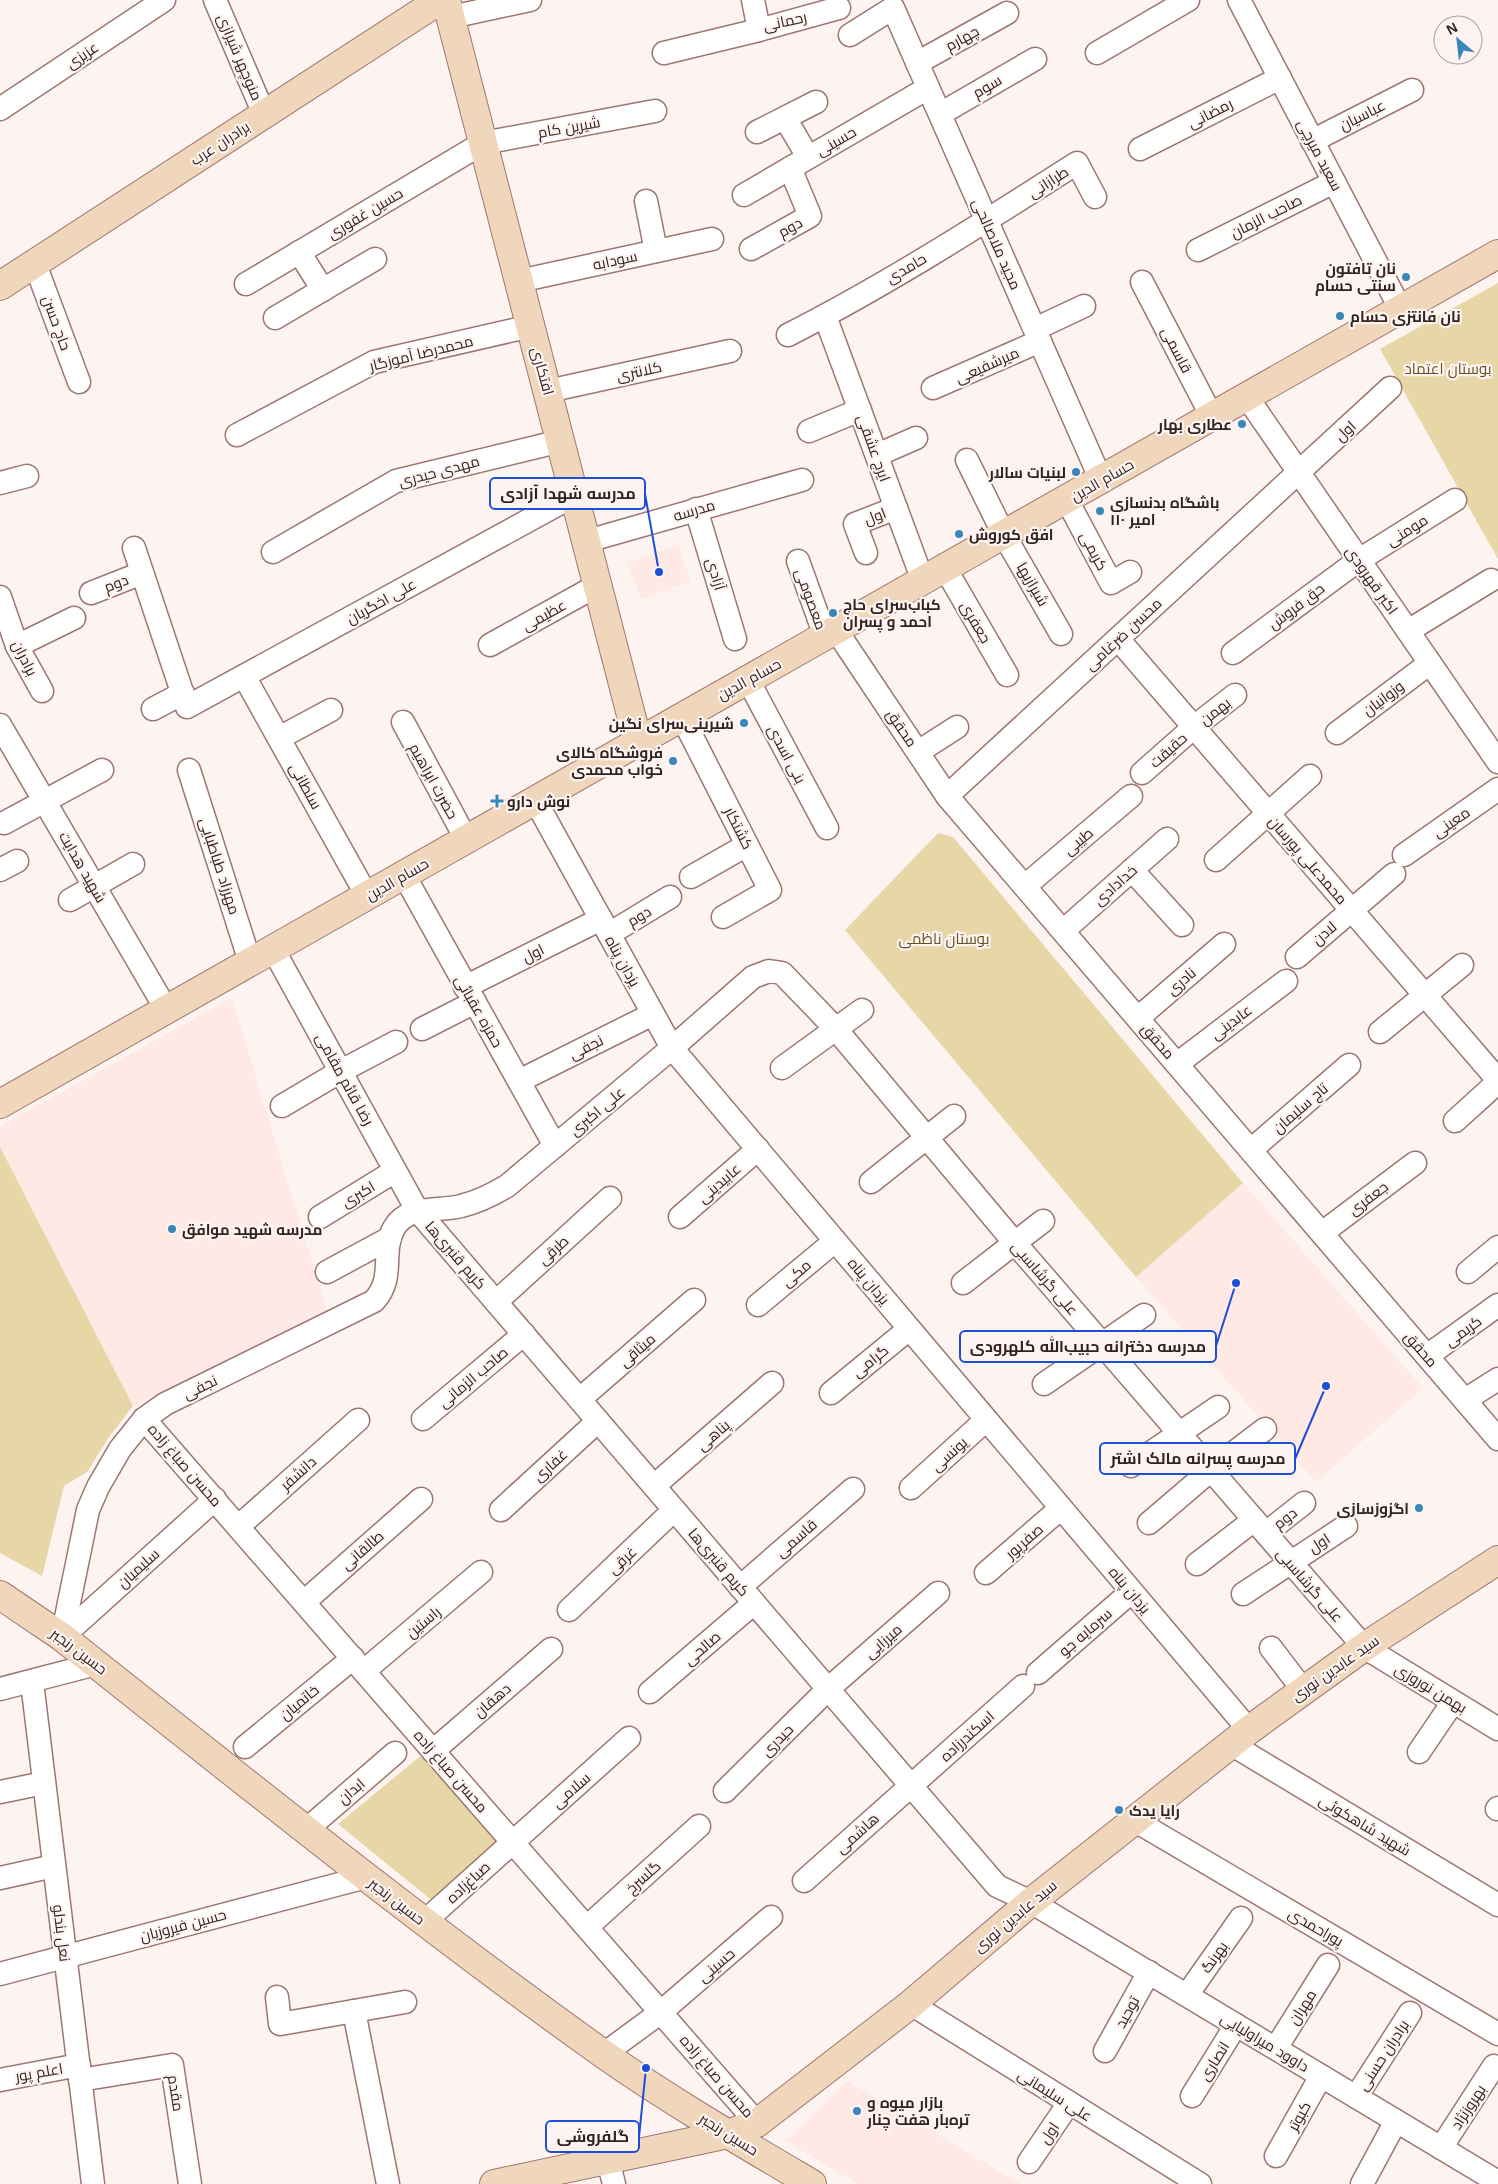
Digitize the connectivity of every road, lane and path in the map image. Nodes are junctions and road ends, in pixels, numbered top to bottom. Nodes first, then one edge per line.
1 (164, 0) edge
2 (215, 0) edge
3 (530, 0) edge
4 (753, 0) edge
5 (1188, 0) edge
6 (1239, 0) edge
7 (446, 6) edge
8 (839, 8) dead end
9 (1007, 13) dead end
10 (758, 30) junction
11 (850, 35) dead end
12 (664, 53) dead end
13 (1097, 53) dead end
14 (1035, 59) dead end
15 (918, 63) junction
16 (1280, 78) junction
17 (928, 88) junction
18 (1412, 90) dead end
19 (816, 102) dead end
20 (0, 109) edge
21 (655, 111) dead end
22 (264, 114) junction
23 (940, 114) junction
24 (785, 118) junction
25 (758, 132) dead end
26 (1312, 141) junction
27 (483, 143) junction
28 (1140, 148) dead end
29 (799, 163) junction
30 (1334, 182) junction
31 (744, 195) dead end
32 (1095, 197) dead end
33 (646, 201) dead end
34 (987, 220) junction
35 (712, 239) dead end
36 (751, 249) dead end
37 (1198, 250) dead end
38 (656, 251) junction
39 (300, 252) junction
40 (1498, 254) edge
41 (375, 259) dead end
42 (35, 264) junction
43 (519, 281) junction
44 (1142, 282) dead end
45 (246, 284) dead end
46 (0, 286) edge
47 (323, 290) junction
48 (1084, 306) dead end
49 (1402, 310) junction
50 (826, 316) junction
51 (275, 318) dead end
52 (531, 326) junction
53 (788, 335) dead end
54 (1038, 335) junction
55 (730, 351) dead end
56 (78, 382) dead end
57 (933, 388) dead end
58 (1390, 388) dead end
59 (548, 391) junction
60 (1247, 397) junction
61 (860, 410) junction
62 (1212, 417) junction
63 (810, 431) dead end
64 (237, 435) dead end
65 (916, 438) dead end
66 (561, 440) junction
67 (877, 455) junction
68 (967, 460) dead end
69 (1299, 473) junction
70 (27, 476) dead end
71 (802, 480) dead end
72 (1101, 480) junction
73 (0, 483) edge
74 (575, 496) junction
75 (1067, 500) junction
76 (1455, 500) dead end
77 (896, 508) junction
78 (696, 509) junction
79 (1004, 535) junction
80 (587, 541) junction
81 (134, 548) dead end
82 (273, 552) dead end
83 (866, 553) dead end
84 (1359, 560) junction
85 (798, 561) dead end
86 (1130, 572) dead end
87 (142, 573) junction
88 (934, 574) junction
89 (1491, 580) dead end
90 (598, 585) junction
91 (91, 592) dead end
92 (1, 606) edge
93 (74, 618) dead end
94 (1408, 631) junction
95 (830, 633) junction
96 (1061, 634) dead end
97 (736, 639) dead end
98 (1118, 639) junction
99 (490, 645) dead end
100 (17, 646) junction
101 (1232, 653) dead end
102 (1430, 663) junction
103 (1007, 675) dead end
104 (244, 676) junction
105 (748, 680) junction
106 (42, 691) dead end
107 (1235, 695) dead end
108 (185, 700) junction
109 (153, 709) dead end
110 (331, 710) dead end
111 (682, 718) junction
112 (402, 722) dead end
113 (0, 725) edge
114 (957, 727) dead end
115 (1194, 727) junction
116 (1337, 733) dead end
117 (279, 738) junction
118 (638, 742) junction
119 (1495, 751) edge
120 (918, 752) junction
121 (102, 770) dead end
122 (189, 770) dead end
123 (1142, 774) dead end
124 (1310, 776) dead end
125 (1498, 789) edge
126 (947, 796) junction
127 (1130, 796) dead end
128 (535, 800) junction
129 (44, 801) junction
130 (1268, 814) junction
131 (4, 824) dead end
132 (827, 828) dead end
133 (466, 839) junction
134 (1167, 839) dead end
135 (748, 845) junction
136 (1216, 860) dead end
137 (133, 864) dead end
138 (1132, 870) junction
139 (404, 874) junction
140 (691, 877) dead end
141 (94, 886) junction
142 (1024, 886) junction
143 (367, 896) junction
144 (670, 897) dead end
145 (70, 900) dead end
146 (1351, 910) junction
147 (722, 917) dead end
148 (1182, 925) dead end
149 (605, 927) junction
150 (1063, 932) junction
151 (1224, 944) dead end
152 (262, 955) junction
153 (1297, 957) dead end
154 (1462, 965) dead end
155 (758, 974) joint
156 (1286, 980) dead end
157 (470, 995) junction
158 (1426, 996) junction
159 (166, 1009) junction
160 (862, 1010) dead end
161 (653, 1014) junction
162 (1138, 1018) junction
163 (835, 1028) junction
164 (422, 1029) dead end
165 (1380, 1032) dead end
166 (396, 1042) dead end
167 (672, 1048) junction
168 (1177, 1064) junction
169 (1349, 1065) dead end
170 (782, 1068) dead end
171 (341, 1071) junction
172 (519, 1081) junction
173 (1498, 1081) edge
174 (0, 1104) edge
175 (282, 1106) dead end
176 (954, 1116) dead end
177 (1456, 1121) dead end
178 (928, 1138) junction
179 (556, 1146) junction
180 (758, 1150) junction
181 (1251, 1150) junction
182 (1415, 1163) dead end
183 (396, 1170) junction
184 (871, 1182) dead end
185 (610, 1198) dead end
186 (417, 1210) junction
187 (320, 1217) dead end
188 (680, 1217) dead end
189 (1043, 1220) dead end
190 (1322, 1233) junction
191 (390, 1238) junction
192 (835, 1241) junction
193 (1014, 1242) junction
194 (1498, 1246) edge
195 (327, 1272) dead end
196 (1468, 1272) dead end
197 (963, 1283) dead end
198 (694, 1300) dead end
199 (496, 1302) junction
200 (758, 1305) dead end
201 (1498, 1305) edge
202 (1144, 1315) dead end
203 (909, 1329) junction
204 (524, 1334) junction
205 (1102, 1343) junction
206 (1427, 1356) junction
207 (1498, 1379) edge
208 (772, 1383) dead end
209 (1044, 1384) dead end
210 (831, 1393) dead end
211 (580, 1399) junction
212 (1465, 1400) junction
213 (1218, 1407) dead end
214 (144, 1419) junction
215 (423, 1419) dead end
216 (358, 1420) dead end
217 (986, 1420) junction
218 (598, 1421) junction
219 (1265, 1430) dead end
220 (1178, 1432) junction
221 (1498, 1439) edge
222 (1131, 1466) dead end
223 (1212, 1470) junction
224 (654, 1486) junction
225 (911, 1488) dead end
226 (853, 1489) dead end
227 (215, 1499) junction
228 (420, 1499) dead end
229 (1304, 1503) dead end
230 (1061, 1508) junction
231 (501, 1510) dead end
232 (674, 1510) junction
233 (1149, 1523) dead end
234 (238, 1526) junction
235 (1260, 1526) junction
236 (1346, 1526) dead end
237 (1498, 1560) edge
238 (1290, 1562) junction
239 (1197, 1564) dead end
240 (481, 1572) dead end
241 (986, 1573) dead end
242 (1131, 1592) junction
243 (938, 1593) dead end
244 (1243, 1594) dead end
245 (0, 1595) edge
246 (747, 1595) junction
247 (304, 1602) junction
248 (569, 1610) dead end
249 (62, 1637) junction
250 (1364, 1647) junction
251 (1270, 1648) dead end
252 (551, 1649) dead end
253 (96, 1664) junction
254 (358, 1664) junction
255 (1030, 1680) joint
256 (32, 1682) junction
257 (0, 1689) edge
258 (828, 1689) junction
259 (1303, 1690) junction
260 (650, 1692) dead end
261 (1453, 1702) junction
262 (1498, 1729) edge
263 (1240, 1737) junction
264 (629, 1738) dead end
265 (245, 1747) dead end
266 (433, 1750) junction
267 (1419, 1752) dead end
268 (395, 1753) dead end
269 (44, 1784) junction
270 (911, 1786) junction
271 (725, 1791) dead end
272 (0, 1792) edge
273 (1134, 1820) junction
274 (699, 1826) dead end
275 (306, 1830) junction
276 (512, 1841) junction
277 (54, 1866) junction
278 (366, 1876) junction
279 (0, 1878) edge
280 (804, 1881) dead end
281 (1031, 1902) junction
282 (1498, 1905) edge
283 (771, 1917) dead end
284 (1241, 1918) dead end
285 (424, 1922) junction
286 (587, 1927) junction
287 (65, 1957) junction
288 (1328, 1965) dead end
289 (1149, 1972) junction
290 (0, 1974) edge
291 (1187, 1995) junction
292 (278, 1997) dead end
293 (405, 2002) dead end
294 (911, 2004) junction
295 (354, 2011) junction
296 (661, 2012) junction
297 (1410, 2013) dead end
298 (1236, 2025) junction
299 (1498, 2034) edge
300 (1276, 2048) junction
301 (1105, 2051) dead end
302 (604, 2054) junction
303 (1494, 2066) dead end
304 (79, 2073) junction
305 (1321, 2076) junction
306 (0, 2080) edge
307 (1192, 2096) dead end
308 (1356, 2097) junction
309 (1068, 2104) junction
310 (1396, 2121) junction
311 (758, 2123) junction
312 (728, 2134) junction
313 (1441, 2148) junction
314 (1276, 2156) dead end
315 (1029, 2162) dead end
316 (611, 2172) edge
317 (1485, 2180) edge
318 (93, 2184) edge
319 (190, 2184) edge
320 (388, 2184) edge
321 (494, 2184) edge
322 (812, 2184) edge
323 (1200, 2184) edge
324 (1362, 2184) edge

1 - 20 street, عزیزی
2 - 22 street, منوچهر شیرازی
3 - 7 street
4 - 10 street, رحمانی
5 - 13 street
6 - 16 street, سعید میرچی
7 - 22 main road, برادران عرب
7 - 27 main road, افتکاری
8 - 10 street, رحمانی
9 - 15 street, چهارم
10 - 12 street
11 - 15 street, مجید ملاصالحی
14 - 23 street, سوم
15 - 17 street, مجید ملاصالحی
16 - 26 street, سعید میرچی
16 - 28 street, رمضانی
17 - 23 street, مجید ملاصالحی
17 - 29 street, حسینی
18 - 26 street, عباسیان
19 - 24 street
21 - 27 street, شیرین کام
22 - 42 main road, برادران عرب
23 - 34 street, مجید ملاصالحی
24 - 25 street
24 - 29 street
26 - 30 street, سعید میرچی
27 - 39 street, حسین غفوری
27 - 43 main road, افتکاری
29 - 31 street, حسینی
29 - 36 street, دوم
30 - 37 street, صاحب الزمان
30 - 49 street, سعید میرچی
32 - 34 street, طرازانی
33 - 38 street
34 - 50 street, حامدی
34 - 54 street, مجید ملاصالحی
35 - 38 street, سودابه
38 - 43 street, سودابه
39 - 45 street, حسین غفوری
39 - 47 street
40 - 49 main road, حسام الدین
41 - 47 street
42 - 46 main road, برادران عرب
42 - 56 street, حاج حسن
43 - 52 main road, افتکاری
44 - 62 street, قاسمی
47 - 51 street
48 - 54 street, میرشفیعی
49 - 60 main road, حسام الدین
50 - 53 street, حامدی
50 - 61 street, ایرج عشقی
52 - 59 main road, افتکاری
52 - 64 street, محمدرضا آموزگار
54 - 57 street, میرشفیعی
54 - 72 street, مجید ملاصالحی
55 - 59 street, کلانتری
58 - 69 street, اول
59 - 66 main road, افتکاری
60 - 62 main road, حسام الدین
60 - 69 street, اکبر قهرودی
61 - 63 street
61 - 67 street, ایرج عشقی
62 - 72 main road, حسام الدین
65 - 67 street
66 - 74 main road, افتکاری
66 - 82 street, مهدی حیدری
67 - 77 street, ایرج عشقی
68 - 79 street, شیرازیها
69 - 84 street, اکبر قهرودی
69 - 98 street, محسن ضرغامی
70 - 73 street
71 - 78 street, مدرسه
72 - 75 main road, حسام الدین
74 - 80 main road, افتکاری
74 - 104 street, علی اخگریان
75 - 79 main road, حسام الدین
75 - 86 street, کریمی
76 - 84 street, مومنی
77 - 83 street, اول
77 - 88 street, ایرج عشقی
78 - 80 street, مدرسه
78 - 97 street, آزادی
79 - 88 main road, حسام الدین
79 - 96 street, شیرازیها
80 - 90 main road, افتکاری
81 - 87 street
84 - 94 street, اکبر قهرودی
84 - 101 street, حق فروش
85 - 95 street, معصومی
87 - 91 street, دوم
87 - 108 street
88 - 95 main road, حسام الدین
88 - 103 street, جعفری
89 - 94 street
90 - 99 street, عظیمی
90 - 118 main road, افتکاری
92 - 100 street, برادران
93 - 100 street
94 - 102 street, اکبر قهرودی
95 - 105 main road, حسام الدین
95 - 120 street, محقق
98 - 115 street, محمدعلی پورسان
98 - 126 street, محسن ضرغامی
100 - 106 street, برادران
102 - 116 street, وزوانیان
102 - 119 street, اکبر قهرودی
104 - 108 street, علی اخگریان
104 - 117 street, سلطانی
105 - 111 main road, حسام الدین
105 - 132 street, بنی اسدی
107 - 115 street, بهمن
108 - 109 street
110 - 117 street
111 - 118 main road, حسام الدین
111 - 135 street, کشتکار
112 - 133 street, حضرت ابراهیم
113 - 129 street, شهید هدایت
114 - 120 street
115 - 123 street, حقیقت
115 - 130 street, محمدعلی پورسان
117 - 143 street, سلطانی
118 - 128 main road, حسام الدین
120 - 126 street, محقق
121 - 129 street
122 - 152 street, مهرزاد طباطبایی
124 - 130 street
125 - 146 street, معینی
126 - 142 street, محقق
127 - 142 street, طیبی
128 - 133 main road, حسام الدین
128 - 149 street, یزدان پناه
129 - 131 street
129 - 141 street, شهید هدایت
130 - 136 street
130 - 146 street, محمدعلی پورسان
133 - 139 main road, حسام الدین
134 - 138 street, خدادادی
135 - 140 street
135 - 147 street, کشتکار
137 - 141 street
138 - 148 street
138 - 150 street, خدادادی
139 - 143 main road, حسام الدین
139 - 157 street, حمزه عقبائی
141 - 145 street
141 - 159 street, شهید هدایت
142 - 150 street, محقق
143 - 152 main road, حسام الدین
144 - 149 street, دوم
146 - 153 street, لادن
146 - 158 street, محمدعلی پورسان
149 - 157 street, اول
149 - 161 street, یزدان پناه
150 - 162 street, محقق
151 - 162 street, نادری
152 - 159 main road, حسام الدین
152 - 171 street, رضا قائم مقامی
154 - 158 street
155 - 163 street, علی گرشاسبی
155 - 167 street, علی اکبری
156 - 168 street, عابدینی
157 - 164 street
157 - 172 street, حمزه عقبائی
158 - 165 street
158 - 173 street, محمدعلی پورسان
159 - 174 main road, حسام الدین
160 - 163 street
161 - 167 street, یزدان پناه
161 - 172 street, نجفی
162 - 168 street, محقق
163 - 170 street
163 - 178 street, علی گرشاسبی
166 - 171 street
167 - 179 street, علی اکبری
167 - 180 street, یزدان پناه
168 - 181 street, محقق
169 - 181 street, تاج سلیمان
171 - 175 street
171 - 183 street, رضا قائم مقامی
172 - 179 street, حمزه عقبائی
173 - 177 street
176 - 178 street
178 - 184 street
178 - 193 street, علی گرشاسبی
179 - 186 street, علی اکبری
180 - 188 street, عابیدینی
180 - 192 street, یزدان پناه
181 - 190 street, محقق
182 - 190 street, جعفری
183 - 186 street, رضا قائم مقامی
183 - 187 street, اکبری
185 - 199 street, طرقی
186 - 191 street, نجفی
186 - 199 street, کریم قنبری‌ها
189 - 193 street
190 - 206 street, محقق
191 - 195 street
191 - 214 street, نجفی
192 - 200 street, مکی
192 - 203 street, یزدان پناه
193 - 197 street
193 - 205 street, علی گرشاسبی
194 - 196 street
198 - 211 street, میثاقی
199 - 204 street, کریم قنبری‌ها
201 - 206 street, کریمی
202 - 205 street
203 - 210 street, گرامی
203 - 217 street, یزدان پناه
204 - 211 street, کریم قنبری‌ها
204 - 215 street, صاحب الزمانی
205 - 209 street
205 - 220 street, علی گرشاسبی
206 - 212 street, محقق
207 - 212 street
208 - 224 street, پناهی
211 - 218 street, کریم قنبری‌ها
212 - 221 street, محقق
213 - 220 street
214 - 227 street, محسن صباغ زاده
214 - 249 street, نجفی
216 - 234 street, دانشفر
217 - 225 street, یونسی
217 - 230 street, یزدان پناه
218 - 224 street, کریم قنبری‌ها
218 - 231 street, غفاری
219 - 223 street
220 - 222 street
220 - 223 street, علی گرشاسبی
223 - 233 street
223 - 235 street, علی گرشاسبی
224 - 232 street, کریم قنبری‌ها
226 - 246 street, قاسمی
227 - 234 street, محسن صباغ زاده
227 - 249 street, سلیمیان
228 - 247 street, طالقانی
229 - 235 street, دوم
230 - 241 street, صفرپور
230 - 242 street, یزدان پناه
232 - 246 street, کریم قنبری‌ها
232 - 248 street, غرقی
234 - 247 street, محسن صباغ زاده
235 - 238 street, علی گرشاسبی
235 - 239 street, دوم
236 - 238 street, اول
237 - 250 main road, سید عابدین نوری
238 - 244 street, اول
238 - 250 street, علی گرشاسبی
240 - 254 street, راستین
242 - 255 street, سرمایه جو
242 - 263 street, یزدان پناه
243 - 258 street, میرزایی
245 - 249 main road, حسین رنجبر
246 - 258 street, کریم قنبری‌ها
246 - 260 street, صالحی
247 - 254 street, محسن صباغ زاده
249 - 253 main road, حسین رنجبر
250 - 259 main road, سید عابدین نوری
250 - 261 street, بهمن نوروزی
251 - 259 street
252 - 266 street, دهقان
253 - 256 street
253 - 275 main road, حسین رنجبر
254 - 265 street, خاتمیان
254 - 266 street, محسن صباغ زاده
255 - 270 street, اسکندرزاده
256 - 257 street
256 - 269 street, نعل بندلو
258 - 270 street, کریم قنبری‌ها
258 - 271 street, حیدری
259 - 263 main road, سید عابدین نوری
261 - 262 street, بهمن نوروزی
261 - 267 street
263 - 273 main road, سید عابدین نوری
263 - 282 street, شهید شاهکوئی
264 - 276 street, سلامی
266 - 276 street, محسن صباغ زاده
268 - 275 street, ابدان
269 - 272 street
269 - 277 street, نعل بندلو
270 - 280 street, هاشمی
270 - 281 street, کریم قنبری‌ها
273 - 281 main road, سید عابدین نوری
273 - 299 street, پوراحمدی
274 - 286 street, گلسرخ
275 - 278 main road, حسین رنجبر
276 - 285 street, صباغ‌زاده
276 - 286 street, محسن صباغ زاده
277 - 279 street
277 - 287 street, نعل بندلو
278 - 285 main road, حسین رنجبر
278 - 287 street, حسین فیروزیان
281 - 289 street, داوود میراولیایی
281 - 294 main road, سید عابدین نوری
283 - 296 street, حسینی
284 - 291 street, بهرنگ
285 - 302 main road, حسین رنجبر
286 - 296 street, محسن صباغ زاده
287 - 290 street, حسین فیروزیان
287 - 304 street, نعل بندلو
288 - 300 street, مهران
289 - 291 street, داوود میراولیایی
289 - 301 street, توحید
291 - 298 street, داوود میراولیایی
292 - 295 street
293 - 295 street
294 - 309 street, علی سلیمانی
294 - 311 main road, سید عابدین نوری
295 - 320 street
296 - 302 street
296 - 311 street, محسن صباغ زاده
297 - 308 street, برادران حسنی
298 - 300 street, داوود میراولیایی
298 - 307 street, انصاری
300 - 305 street, داوود میراولیایی
302 - 312 main road, حسین رنجبر
303 - 313 street, بهروزنژاد
304 - 306 street, اعلم پور
304 - 318 street, نعل بندلو
304 - 319 street, مقدم
305 - 308 street, داوود میراولیایی
305 - 314 street, کبوتر
308 - 310 street, داوود میراولیایی
309 - 315 street, اول
309 - 323 street, علی سلیمانی
310 - 313 street, داوود میراولیایی
310 - 324 street
311 - 312 main road, سید عابدین نوری
312 - 316 main road, سید عابدین نوری
312 - 322 main road, حسین رنجبر
313 - 317 street, داوود میراولیایی
316 - 321 main road, سید عابدین نوری

